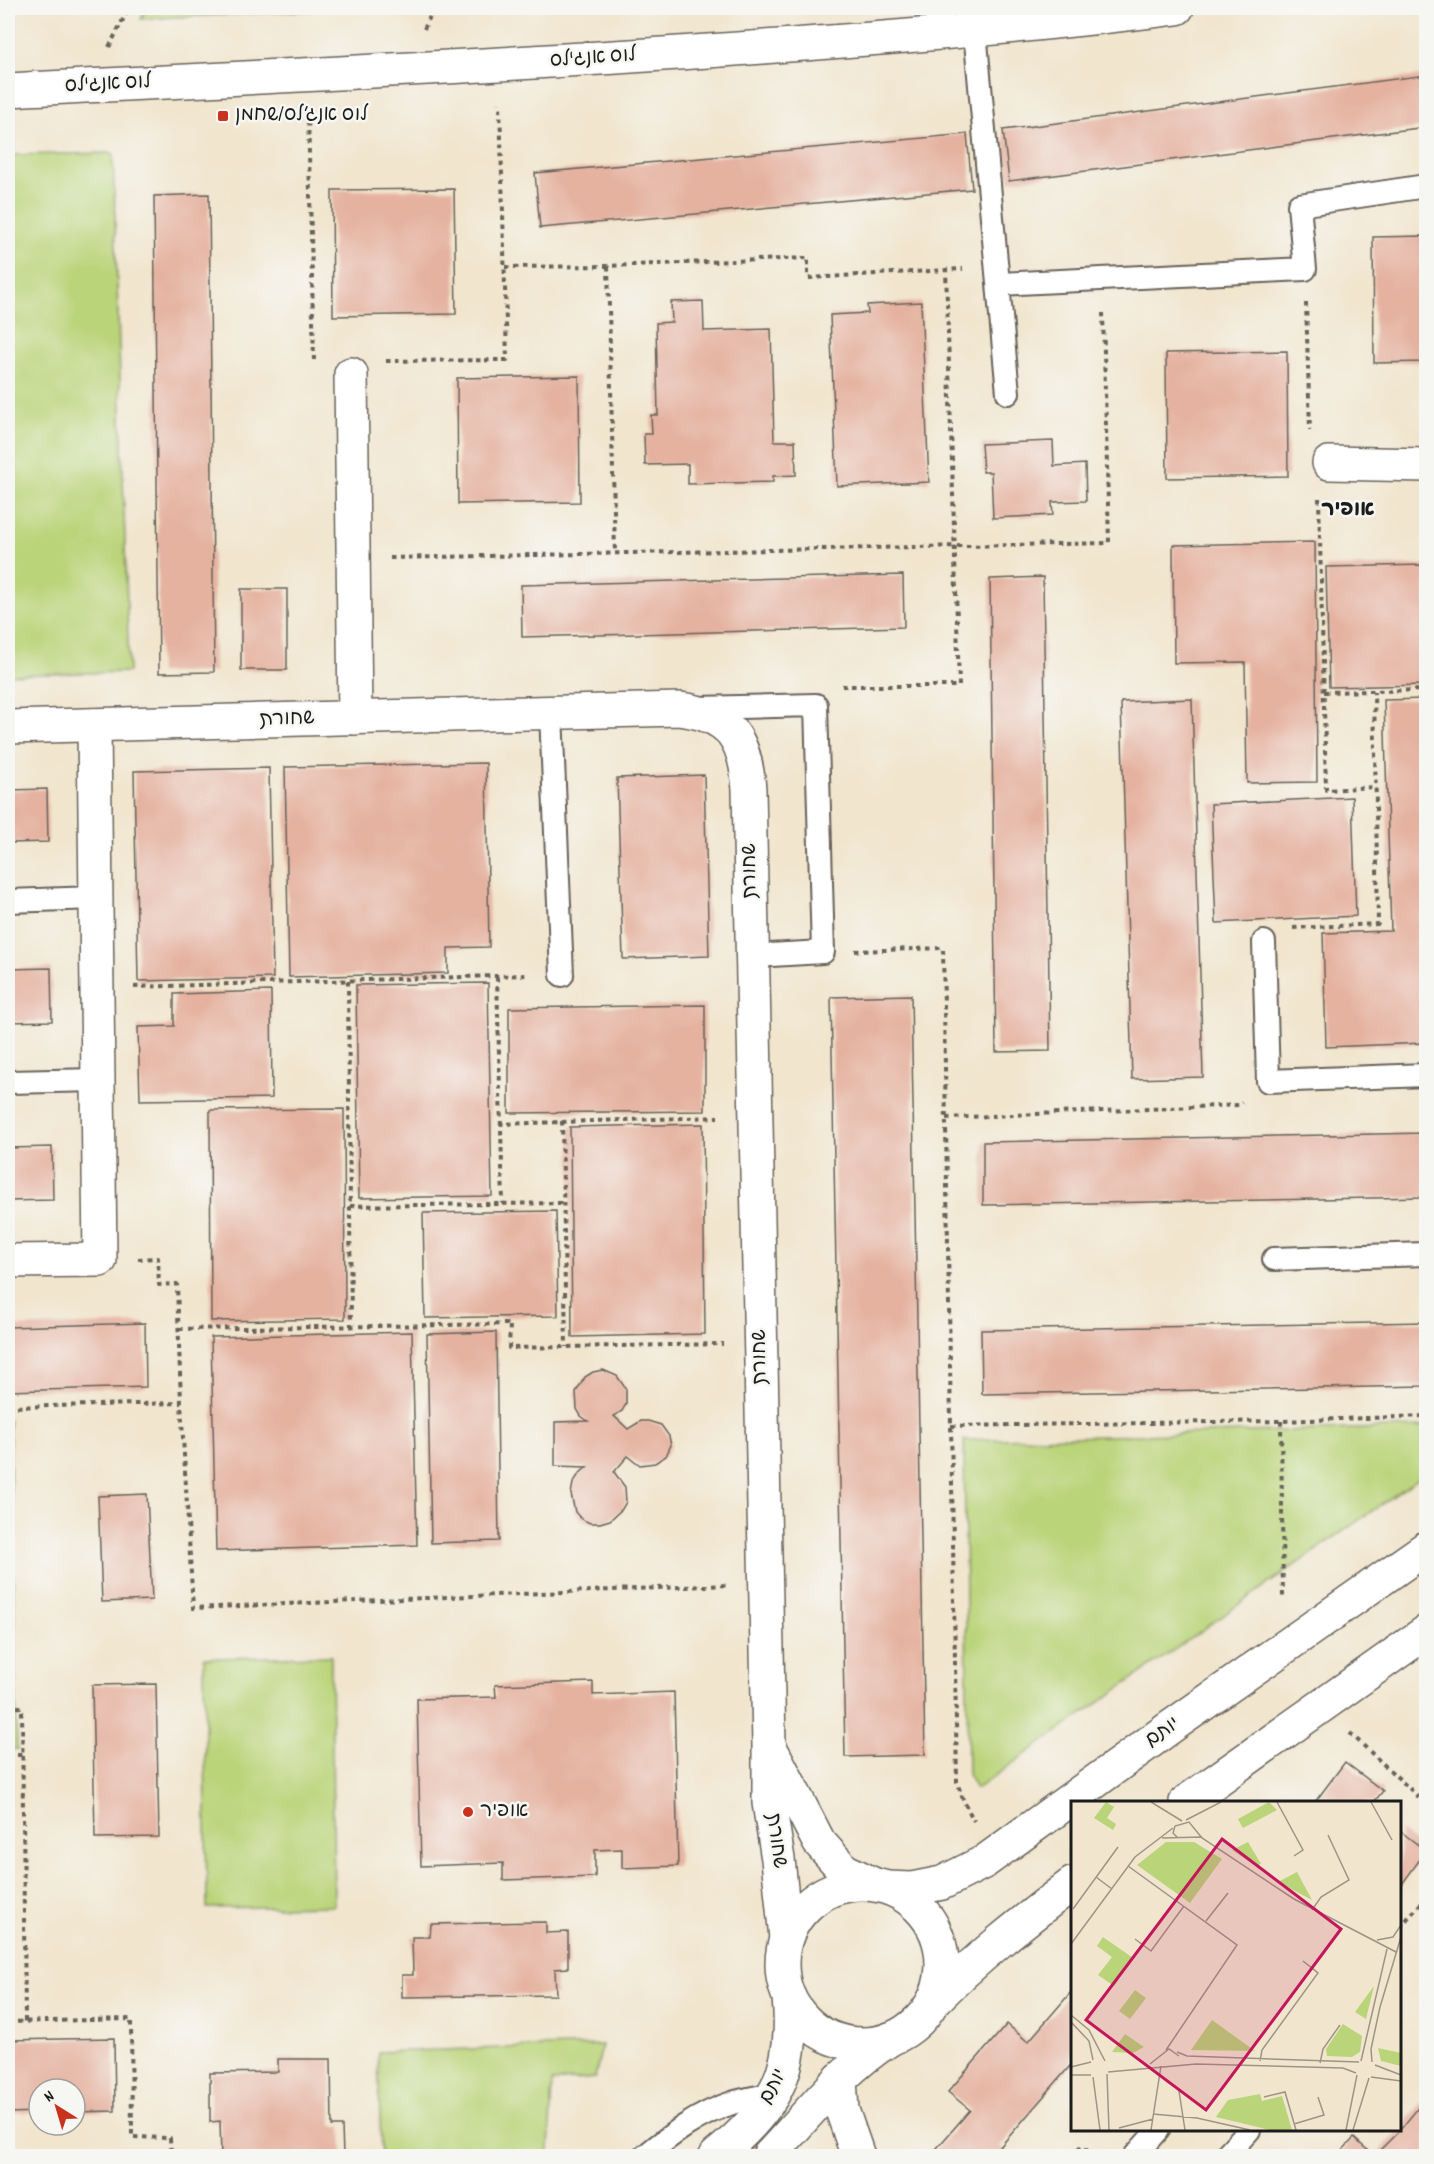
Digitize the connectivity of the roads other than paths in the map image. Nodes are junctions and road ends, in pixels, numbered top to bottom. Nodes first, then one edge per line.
1 (1177, 8) edge
2 (1100, 12) edge
3 (975, 31) junction
4 (8, 90) edge
5 (1426, 186) edge
6 (998, 275) junction
7 (351, 374) road end
8 (1008, 393) dead end
9 (1324, 463) road end
10 (1426, 465) edge
11 (679, 709) junction
12 (551, 713) junction
13 (355, 718) junction
14 (94, 725) junction
15 (8, 727) edge
16 (96, 898) junction
17 (8, 901) edge
18 (1264, 942) road end
19 (753, 956) junction
20 (562, 975) road end
21 (1426, 1075) edge
22 (98, 1080) junction
23 (8, 1082) edge
24 (1426, 1254) edge
25 (1274, 1259) dead end
26 (8, 1261) edge
27 (1426, 1548) edge
28 (1426, 1632) edge
29 (769, 1745) junction
30 (1189, 1801) edge
31 (1071, 1885) edge
32 (880, 1886) junction
33 (786, 1938) junction
34 (789, 1998) junction
35 (931, 2004) junction
36 (896, 2036) junction
37 (840, 2079) junction
38 (774, 2093) junction
39 (1157, 2131) edge
40 (1248, 2131) edge
41 (645, 2157) edge
42 (716, 2157) edge
43 (769, 2157) edge
44 (858, 2157) edge
45 (1135, 2157) edge
46 (1225, 2157) edge

1 - 2 street, לוס אנג'לס
2 - 3 street, לוס אנג'לס
3 - 4 street, לוס אנג'לס
3 - 6 lane
5 - 6 lane
6 - 8 lane
7 - 13 street
9 - 10 street
11 - 12 street, שחורת
11 - 19 street, שחורת
11 - 19 lane
12 - 13 street, שחורת
12 - 20 lane
13 - 14 street, שחורת
14 - 15 street, שחורת
14 - 16 street
16 - 17 lane
16 - 22 street
18 - 21 lane
19 - 29 street, שחורת
22 - 23 lane
22 - 26 street
24 - 25 lane
27 - 32 street, יותם
28 - 30 street
29 - 32 street, שחורת
29 - 33 street, שחורת
31 - 35 street
32 - 33 street
32 - 35 street
33 - 34 street
34 - 36 street
34 - 38 street, יותם
35 - 36 street
36 - 37 street, יותם
37 - 43 street, יותם
37 - 44 street
38 - 41 lane
38 - 42 street, יותם
39 - 45 lane
40 - 46 lane

